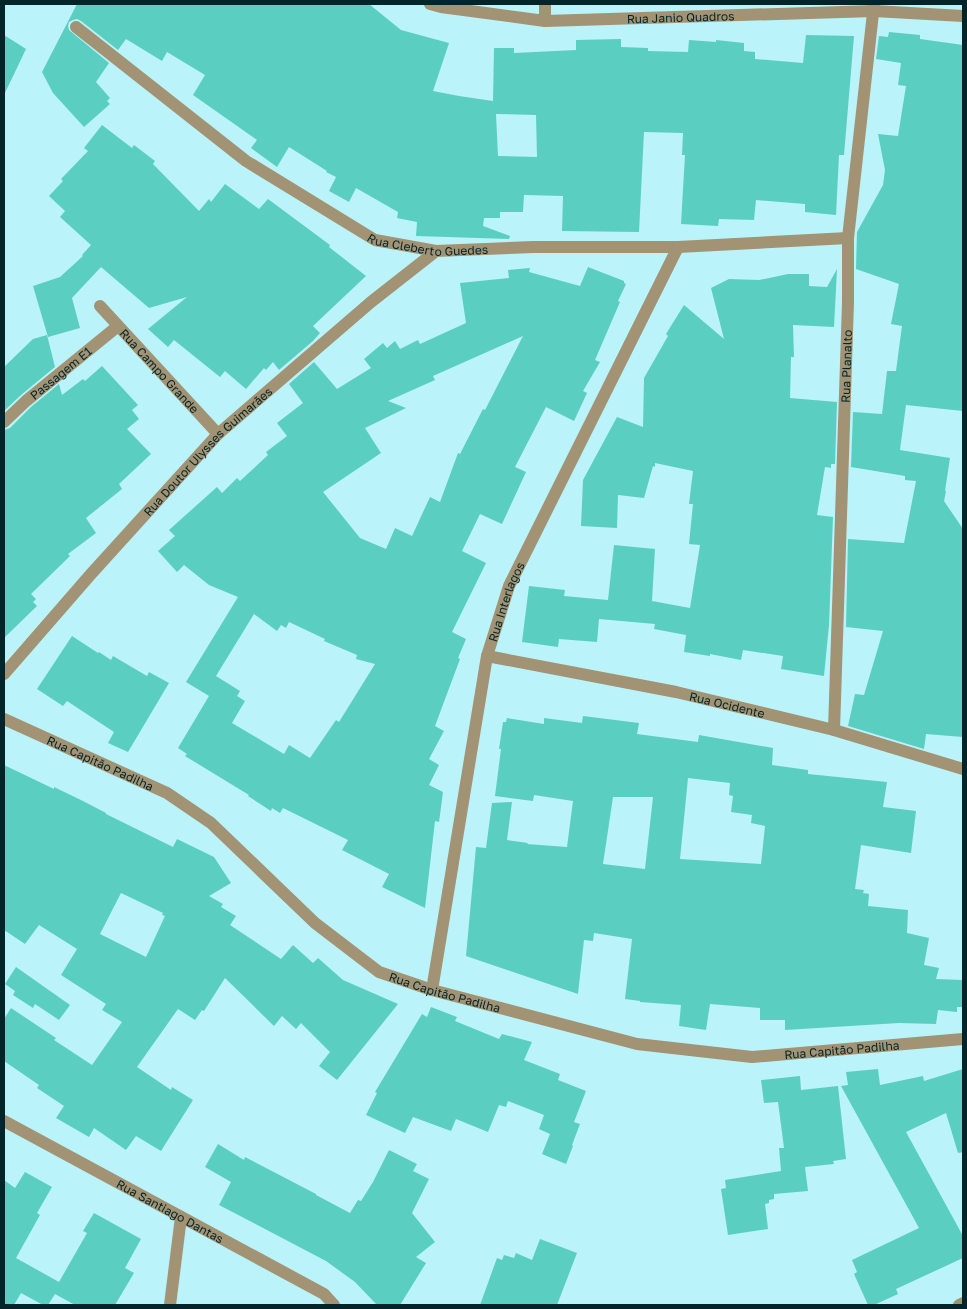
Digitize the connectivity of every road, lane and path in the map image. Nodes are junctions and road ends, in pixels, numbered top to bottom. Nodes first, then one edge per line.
1 (430, 4) edge
2 (545, 4) edge
3 (874, 7) edge
4 (963, 16) edge
5 (545, 21) junction
6 (76, 27) dead end
7 (848, 238) junction
8 (678, 247) junction
9 (436, 250) junction
10 (100, 306) dead end
11 (118, 326) junction
12 (4, 422) edge
13 (218, 434) junction
14 (487, 656) junction
15 (4, 674) edge
16 (4, 719) edge
17 (834, 730) junction
18 (963, 769) edge
19 (432, 990) junction
20 (963, 1039) edge
21 (4, 1121) edge
22 (181, 1217) junction
23 (963, 1303) edge
24 (170, 1305) edge
25 (334, 1305) edge
26 (959, 1305) edge

1 - 5 street, Rua Janio Quadros
2 - 5 street
3 - 4 street, Rua Janio Quadros
3 - 5 street, Rua Janio Quadros
3 - 7 street, Rua Planalto
6 - 9 street, Rua Cleberto Guedes
7 - 8 street, Rua Cleberto Guedes
7 - 17 street, Rua Planalto
8 - 9 street, Rua Cleberto Guedes
8 - 14 street, Rua Interlagos
9 - 13 street, Rua Doutor Ulysses Guimarães
10 - 11 street, Rua Campo Grande
11 - 12 street, Passagem E1
11 - 13 street, Rua Campo Grande
13 - 15 street, Rua Doutor Ulysses Guimarães
14 - 17 street, Rua Ocidente
14 - 19 street, Rua Interlagos
16 - 19 street, Rua Capitão Padilha
17 - 18 street, Rua Ocidente
19 - 20 street, Rua Capitão Padilha
21 - 22 street, Rua Santiago Dantas
22 - 24 street
22 - 25 street, Rua Santiago Dantas
23 - 26 street

